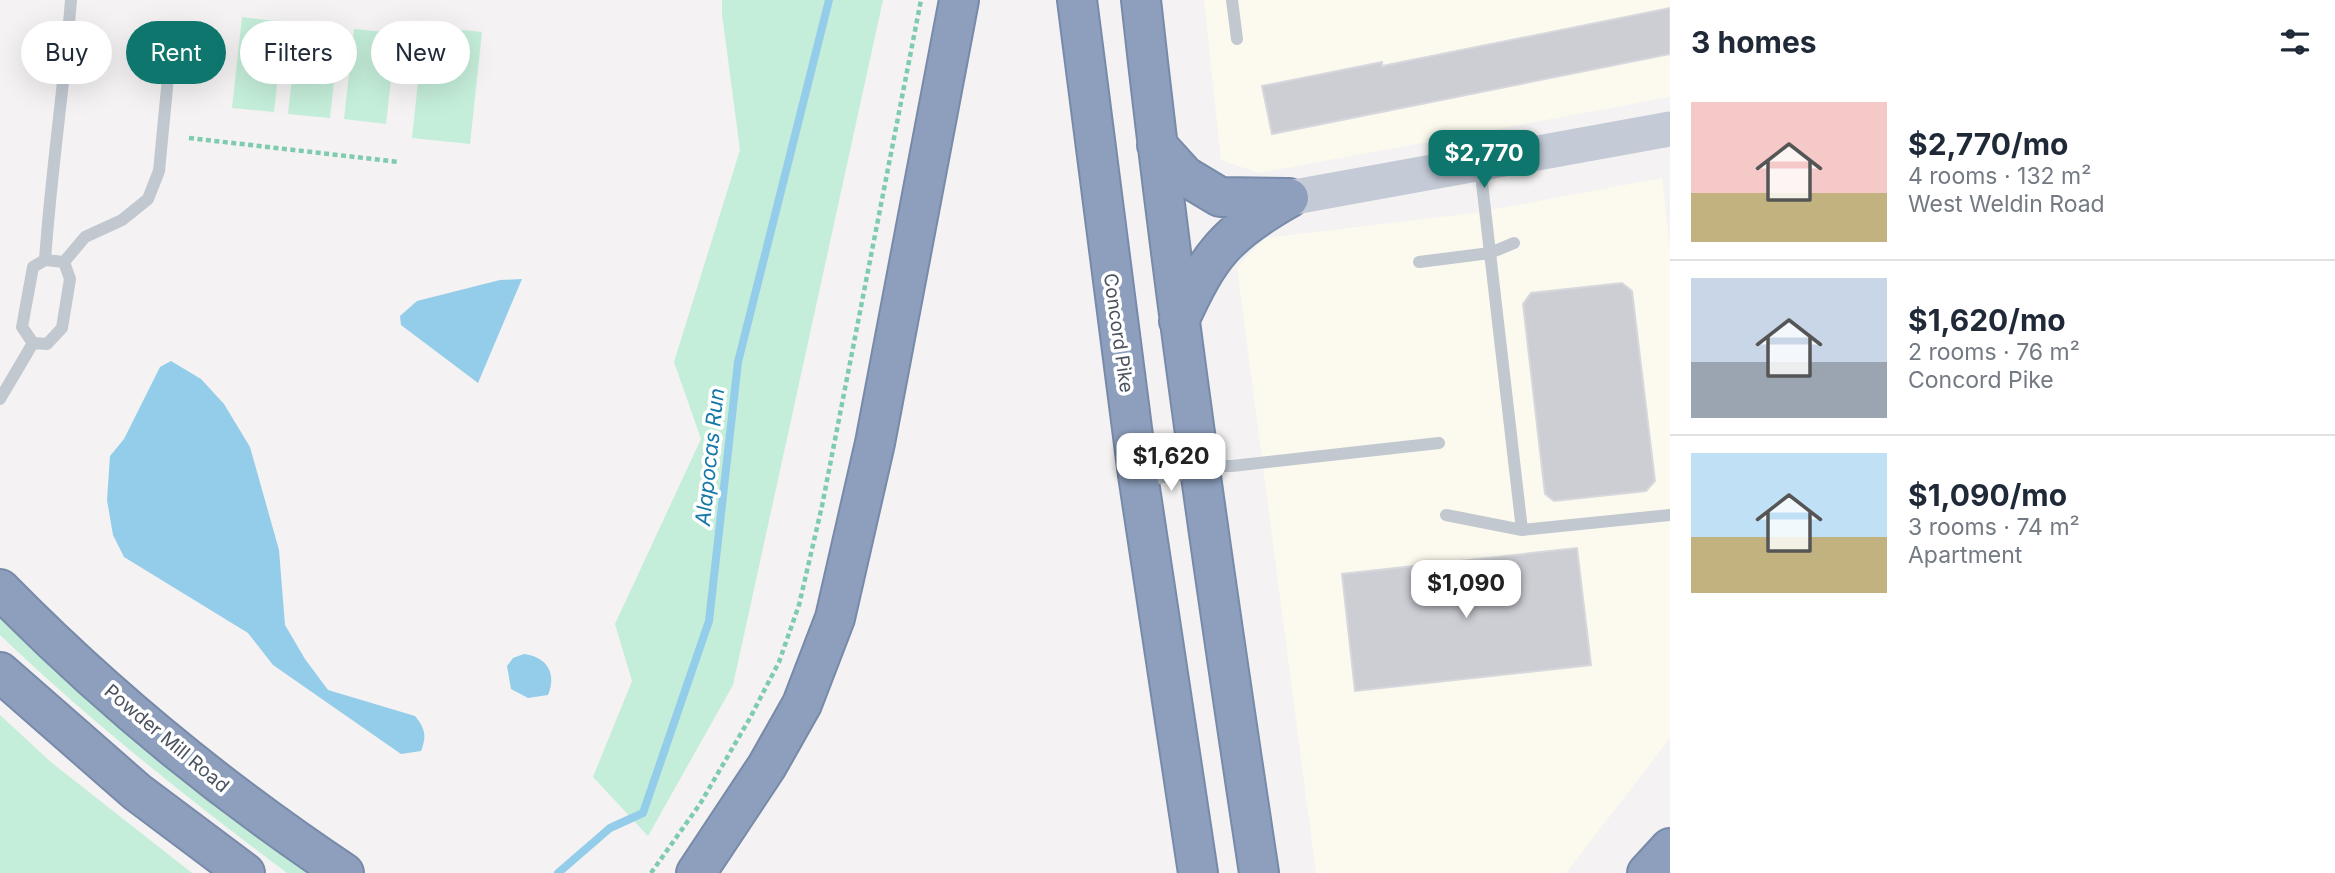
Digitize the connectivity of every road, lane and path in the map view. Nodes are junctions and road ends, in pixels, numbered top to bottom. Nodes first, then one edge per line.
1 (71, 0) edge
2 (921, 0) edge
3 (959, 0) edge
4 (1077, 0) edge
5 (1141, 0) edge
6 (1232, 0) edge
7 (1237, 39) dead end
8 (167, 84) edge
9 (1670, 129) edge
10 (189, 138) dead end
11 (1157, 145) junction
12 (399, 162) dead end
13 (1479, 162) junction
14 (1289, 198) junction
15 (1514, 243) dead end
16 (1490, 253) junction
17 (46, 260) junction
18 (64, 262) junction
19 (1419, 262) dead end
20 (1180, 321) junction
21 (33, 343) junction
22 (0, 399) edge
23 (1439, 443) dead end
24 (1198, 466) junction
25 (1138, 475) junction
26 (1446, 515) dead end
27 (1670, 515) edge
28 (1522, 530) junction
29 (0, 589) edge
30 (0, 672) edge
31 (1670, 848) edge
32 (245, 873) edge
33 (344, 873) edge
34 (651, 873) edge
35 (696, 873) edge
36 (1198, 873) edge
37 (1259, 873) edge
38 (1647, 873) edge

1 - 17 lane
2 - 34 path
3 - 35 highway
4 - 25 highway, Concord Pike
5 - 11 highway
6 - 7 lane
8 - 18 lane
9 - 13 main road
10 - 12 path
11 - 14 highway
11 - 20 highway
13 - 14 main road
13 - 16 lane
14 - 20 highway
15 - 16 lane
16 - 19 lane
16 - 28 lane
17 - 18 lane
17 - 21 lane
18 - 21 lane
20 - 24 highway
21 - 22 lane
23 - 24 lane
24 - 25 street
24 - 37 highway
25 - 36 highway, Concord Pike
26 - 28 lane
27 - 28 lane
29 - 33 highway, Powder Mill Road
30 - 32 highway
31 - 38 highway

